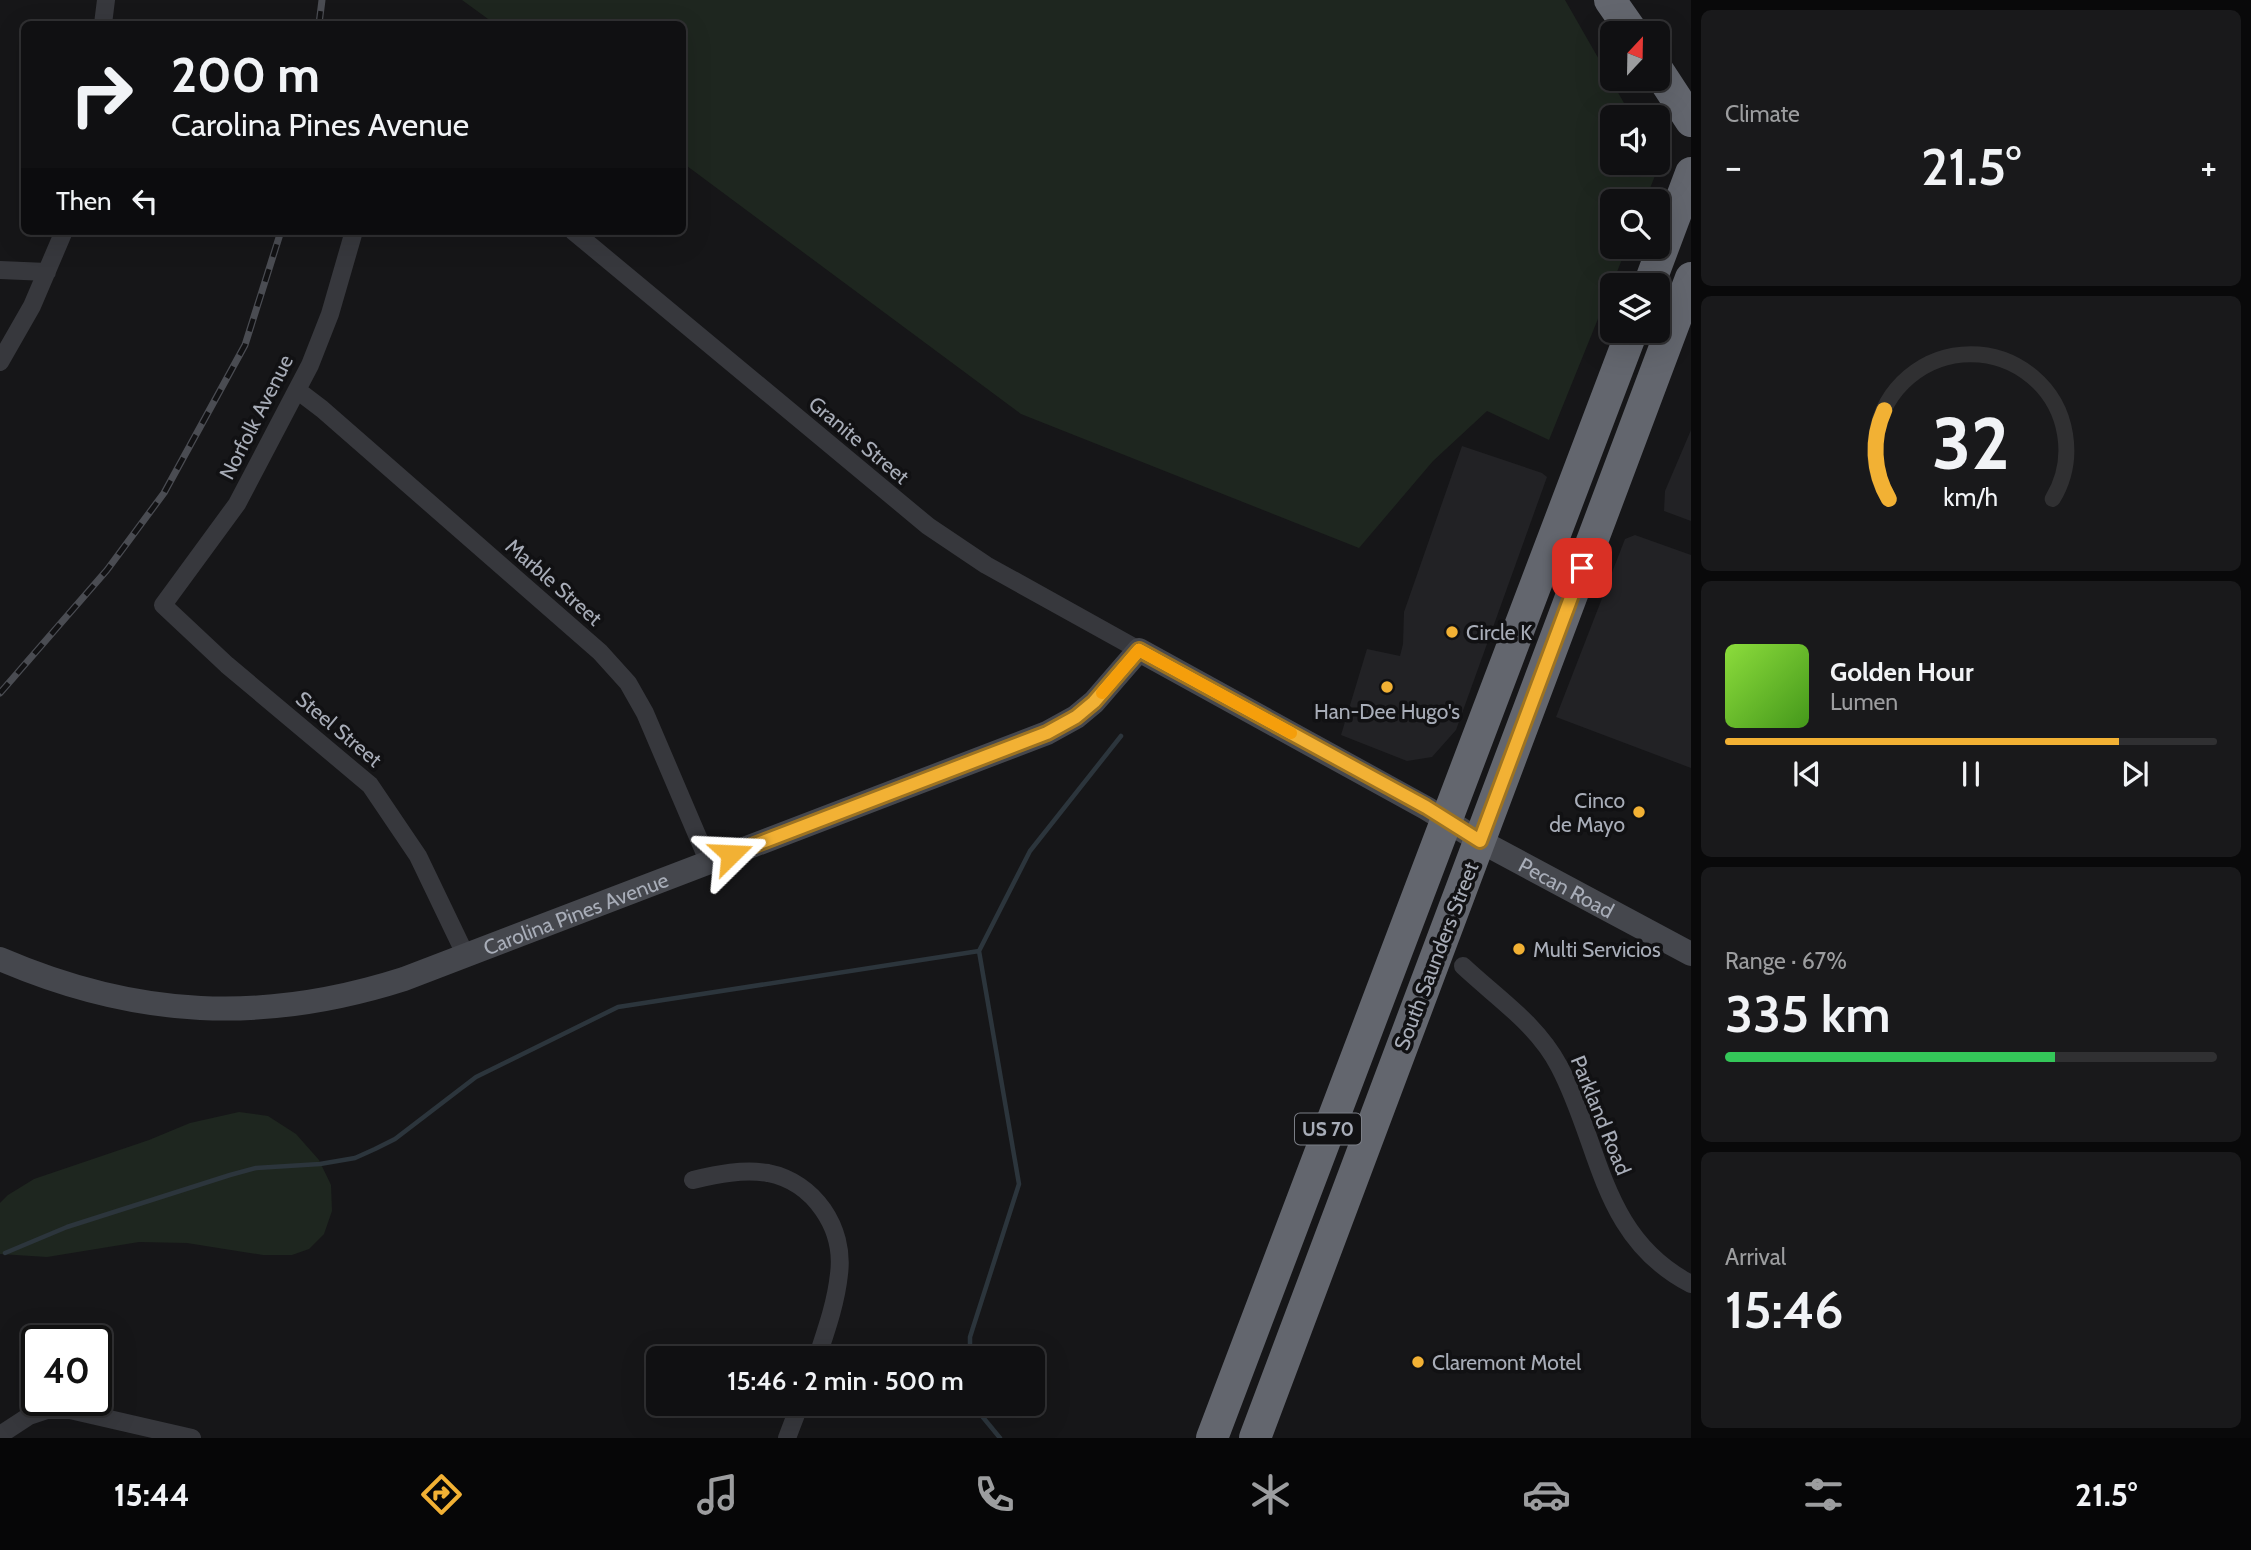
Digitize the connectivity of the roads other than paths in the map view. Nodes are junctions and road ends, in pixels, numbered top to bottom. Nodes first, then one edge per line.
1 (106, 0) edge
2 (1610, 0) edge
3 (103, 21) edge
4 (1625, 21) edge
5 (1670, 89) edge
6 (1691, 121) edge
7 (1691, 173) edge
8 (62, 235) edge
9 (353, 235) edge
10 (578, 235) edge
11 (0, 270) edge
12 (47, 272) junction
13 (1654, 273) edge
14 (1689, 286) edge
15 (1627, 343) edge
16 (0, 362) edge
17 (297, 390) junction
18 (163, 605) joint
19 (1139, 650) junction
20 (1445, 820) junction
21 (1480, 841) junction
22 (709, 863) junction
23 (1691, 954) edge
24 (466, 956) junction
25 (0, 959) edge
26 (1463, 966) dead end
27 (693, 1180) dead end
28 (1691, 1284) edge
29 (820, 1346) edge
30 (795, 1416) edge
31 (0, 1435) edge
32 (191, 1438) edge
33 (787, 1438) edge
34 (1212, 1438) edge
35 (1255, 1438) edge

1 - 3 street
2 - 4 highway
5 - 6 highway
7 - 13 highway
8 - 12 street
9 - 17 street, Norfolk Avenue
10 - 19 street, Granite Street
11 - 12 street
12 - 16 street
14 - 21 highway, South Saunders Street / US 70
15 - 20 highway, South Saunders Street / US 70
17 - 18 street, Norfolk Avenue
17 - 22 street, Marble Street
18 - 24 street, Steel Street
19 - 20 street
19 - 22 street, Carolina Pines Avenue
20 - 21 street
20 - 34 highway, South Saunders Street / US 70
21 - 23 street, Pecan Road
21 - 35 highway, South Saunders Street / US 70
22 - 24 street, Carolina Pines Avenue
24 - 25 street, Carolina Pines Avenue
26 - 28 street, Parkland Road
27 - 29 street
30 - 33 street
31 - 32 street

